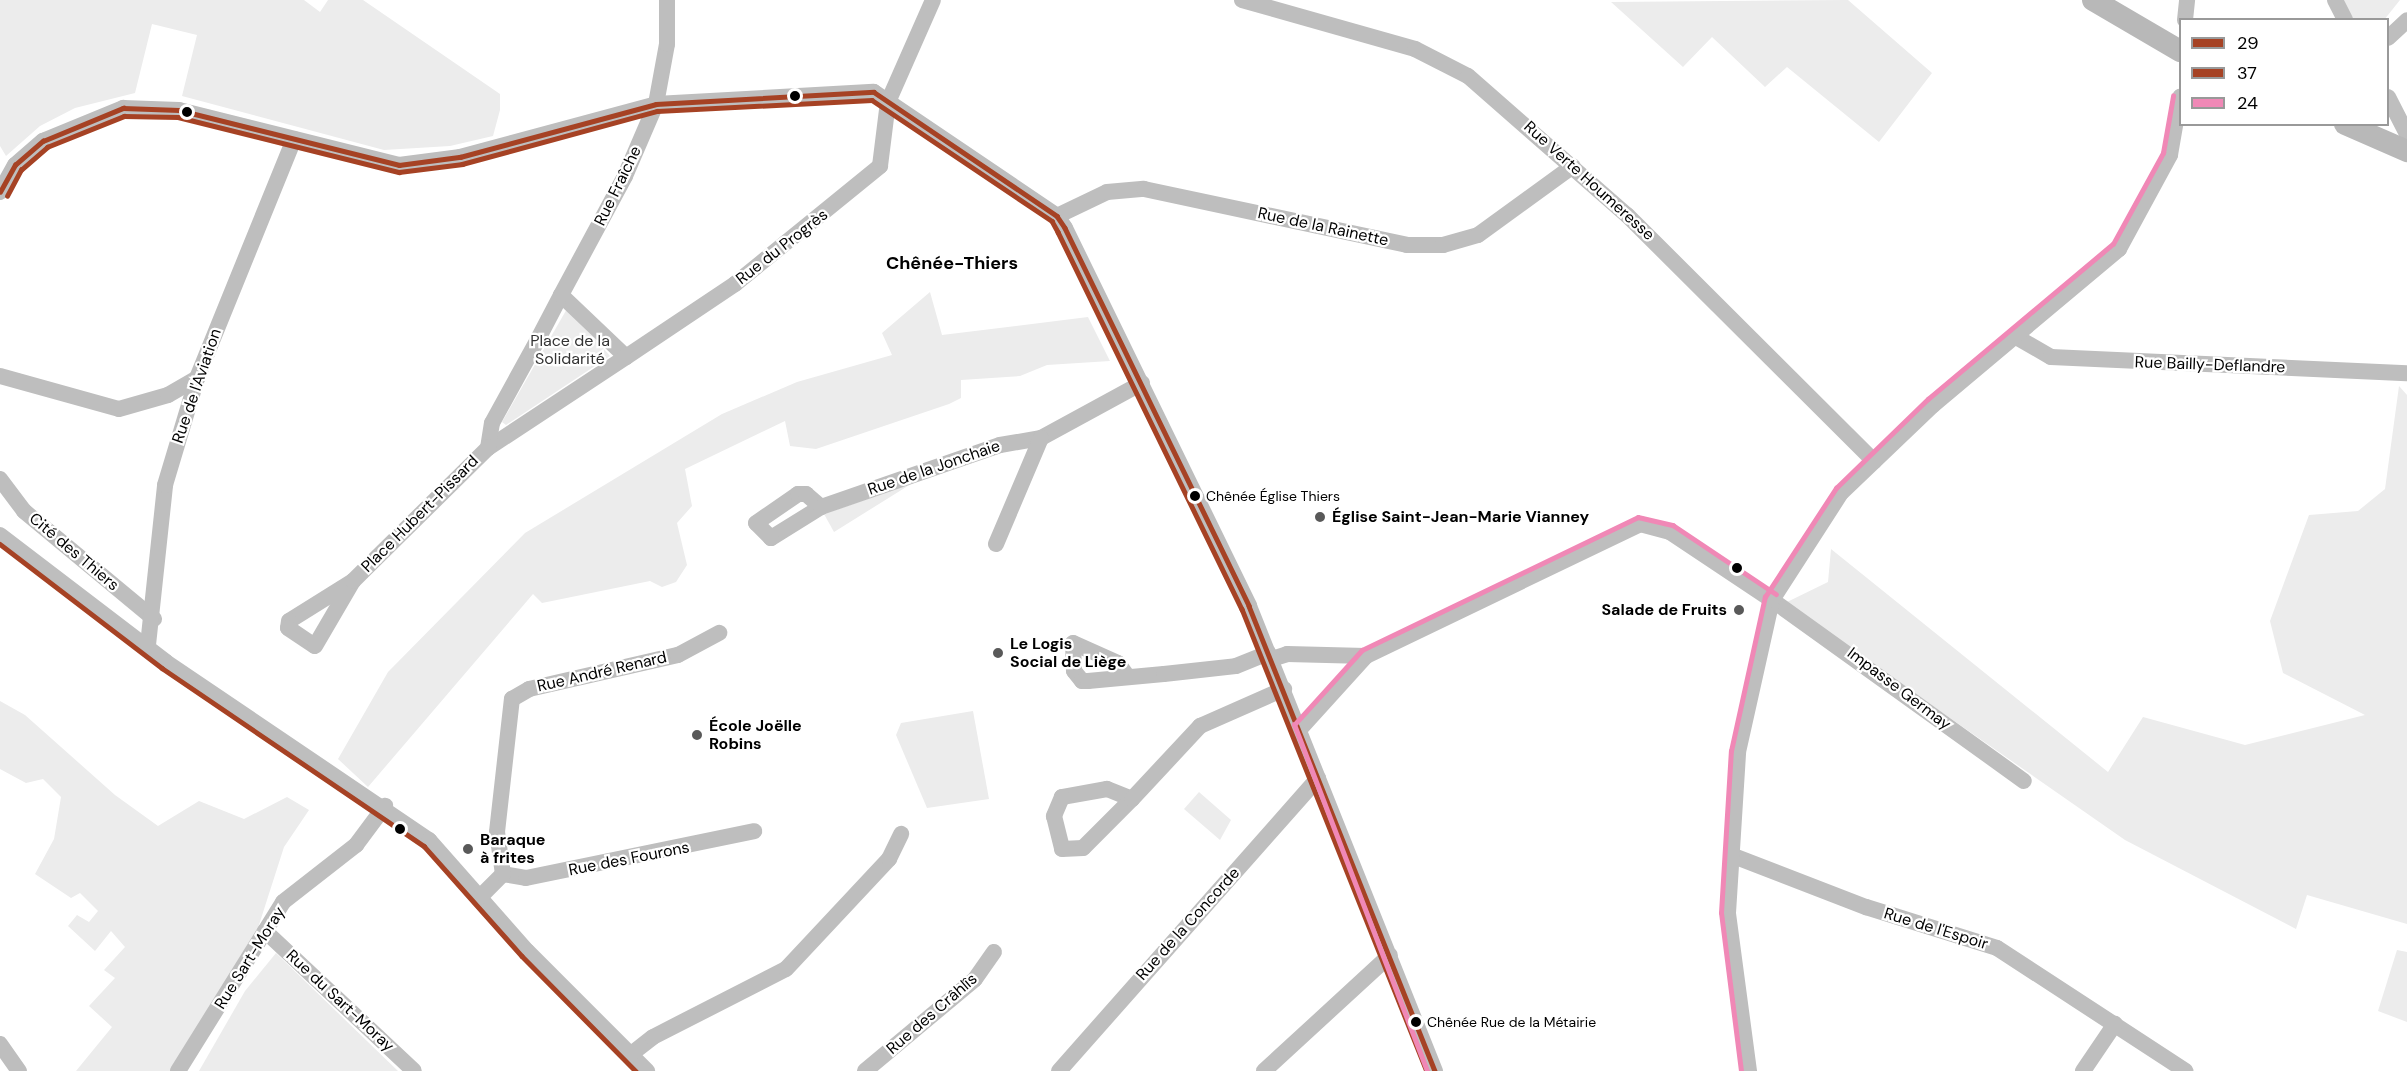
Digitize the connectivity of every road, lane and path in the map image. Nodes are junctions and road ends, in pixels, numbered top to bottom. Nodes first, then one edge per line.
1 (666, 0) edge
2 (933, 0) edge
3 (1242, 0) edge
4 (2093, 0) edge
5 (2187, 0) edge
6 (2335, 0) edge
7 (2185, 18) edge
8 (2344, 18) edge
9 (2407, 20) edge
10 (2389, 37) edge
11 (2179, 50) edge
12 (2389, 100) edge
13 (888, 102) junction
14 (656, 104) junction
15 (2179, 108) edge
16 (2350, 126) edge
17 (2407, 134) edge
18 (294, 139) junction
19 (2407, 151) edge
20 (1573, 166) junction
21 (0, 192) edge
22 (1057, 216) junction
23 (561, 295) junction
24 (2018, 338) junction
25 (626, 357) junction
26 (2407, 373) edge
27 (0, 376) edge
28 (197, 378) junction
29 (1142, 383) junction
30 (1041, 438) junction
31 (488, 448) junction
32 (1874, 461) junction
33 (0, 479) edge
34 (821, 507) dead end
35 (0, 535) edge
36 (996, 544) dead end
37 (353, 581) dead end
38 (1772, 600) junction
39 (154, 619) junction
40 (719, 633) dead end
41 (148, 645) junction
42 (1271, 656) junction
43 (1366, 656) junction
44 (1128, 677) dead end
45 (1284, 690) junction
46 (1300, 729) junction
47 (1318, 778) junction
48 (2024, 781) dead end
49 (1132, 799) junction
50 (385, 806) junction
51 (754, 831) dead end
52 (901, 834) dead end
53 (1731, 855) junction
54 (503, 874) junction
55 (480, 897) junction
56 (265, 931) junction
57 (993, 952) dead end
58 (1390, 955) junction
59 (2115, 1024) junction
60 (0, 1044) edge
61 (630, 1055) junction
62 (19, 1071) edge
63 (178, 1071) edge
64 (414, 1071) edge
65 (647, 1071) edge
66 (865, 1071) edge
67 (1059, 1071) edge
68 (1264, 1071) edge
69 (1436, 1071) edge
70 (1749, 1071) edge
71 (2083, 1071) edge
72 (2186, 1071) edge

1 - 14 street, Rue Fraîche
2 - 13 street, Rue du Progrès
3 - 20 street, Rue Verte Houmeresse
4 - 11 street
5 - 7 street
6 - 8 street
9 - 10 street
12 - 17 street
13 - 14 street
13 - 22 street
13 - 25 street, Rue du Progrès
14 - 18 street
14 - 23 street, Rue Fraîche
15 - 24 street
16 - 19 street
18 - 21 street
18 - 28 street, Rue de l'Aviation
20 - 22 street, Rue de la Rainette
20 - 32 street, Rue Verte Houmeresse
22 - 29 street
23 - 25 street
23 - 31 street
24 - 26 street, Rue Bailly-Deflandre
24 - 32 street
25 - 31 street
27 - 28 street
28 - 39 street, Rue de l'Aviation
29 - 30 street, Rue de la Jonchaie
29 - 42 street
30 - 34 street, Rue de la Jonchaie
30 - 36 street
31 - 37 street, Place Hubert-Pissard
32 - 38 street
33 - 39 street, Cité des Thiers
35 - 41 street
38 - 43 street, Impasse Germay
38 - 48 street, Impasse Germay
38 - 53 street
39 - 41 street, Rue de l'Aviation
40 - 54 street, Rue André Renard
41 - 50 street
42 - 43 street
42 - 44 street
42 - 45 street
43 - 46 street
45 - 46 street
45 - 49 street
46 - 47 street
47 - 58 street
47 - 67 street, Rue de la Concorde
49 - 49 street
50 - 55 street
50 - 56 street, Rue Sart-Moray
51 - 54 street, Rue des Fourons
52 - 61 street
53 - 59 street, Rue de l'Espoir
53 - 70 street
54 - 55 street
55 - 61 street
56 - 63 street, Rue Sart-Moray
56 - 64 street, Rue du Sart-Moray
57 - 66 street, Rue des Crâhlîs
58 - 68 street
58 - 69 street
59 - 71 street
59 - 72 street, Rue de l'Espoir
60 - 62 street
61 - 65 street

